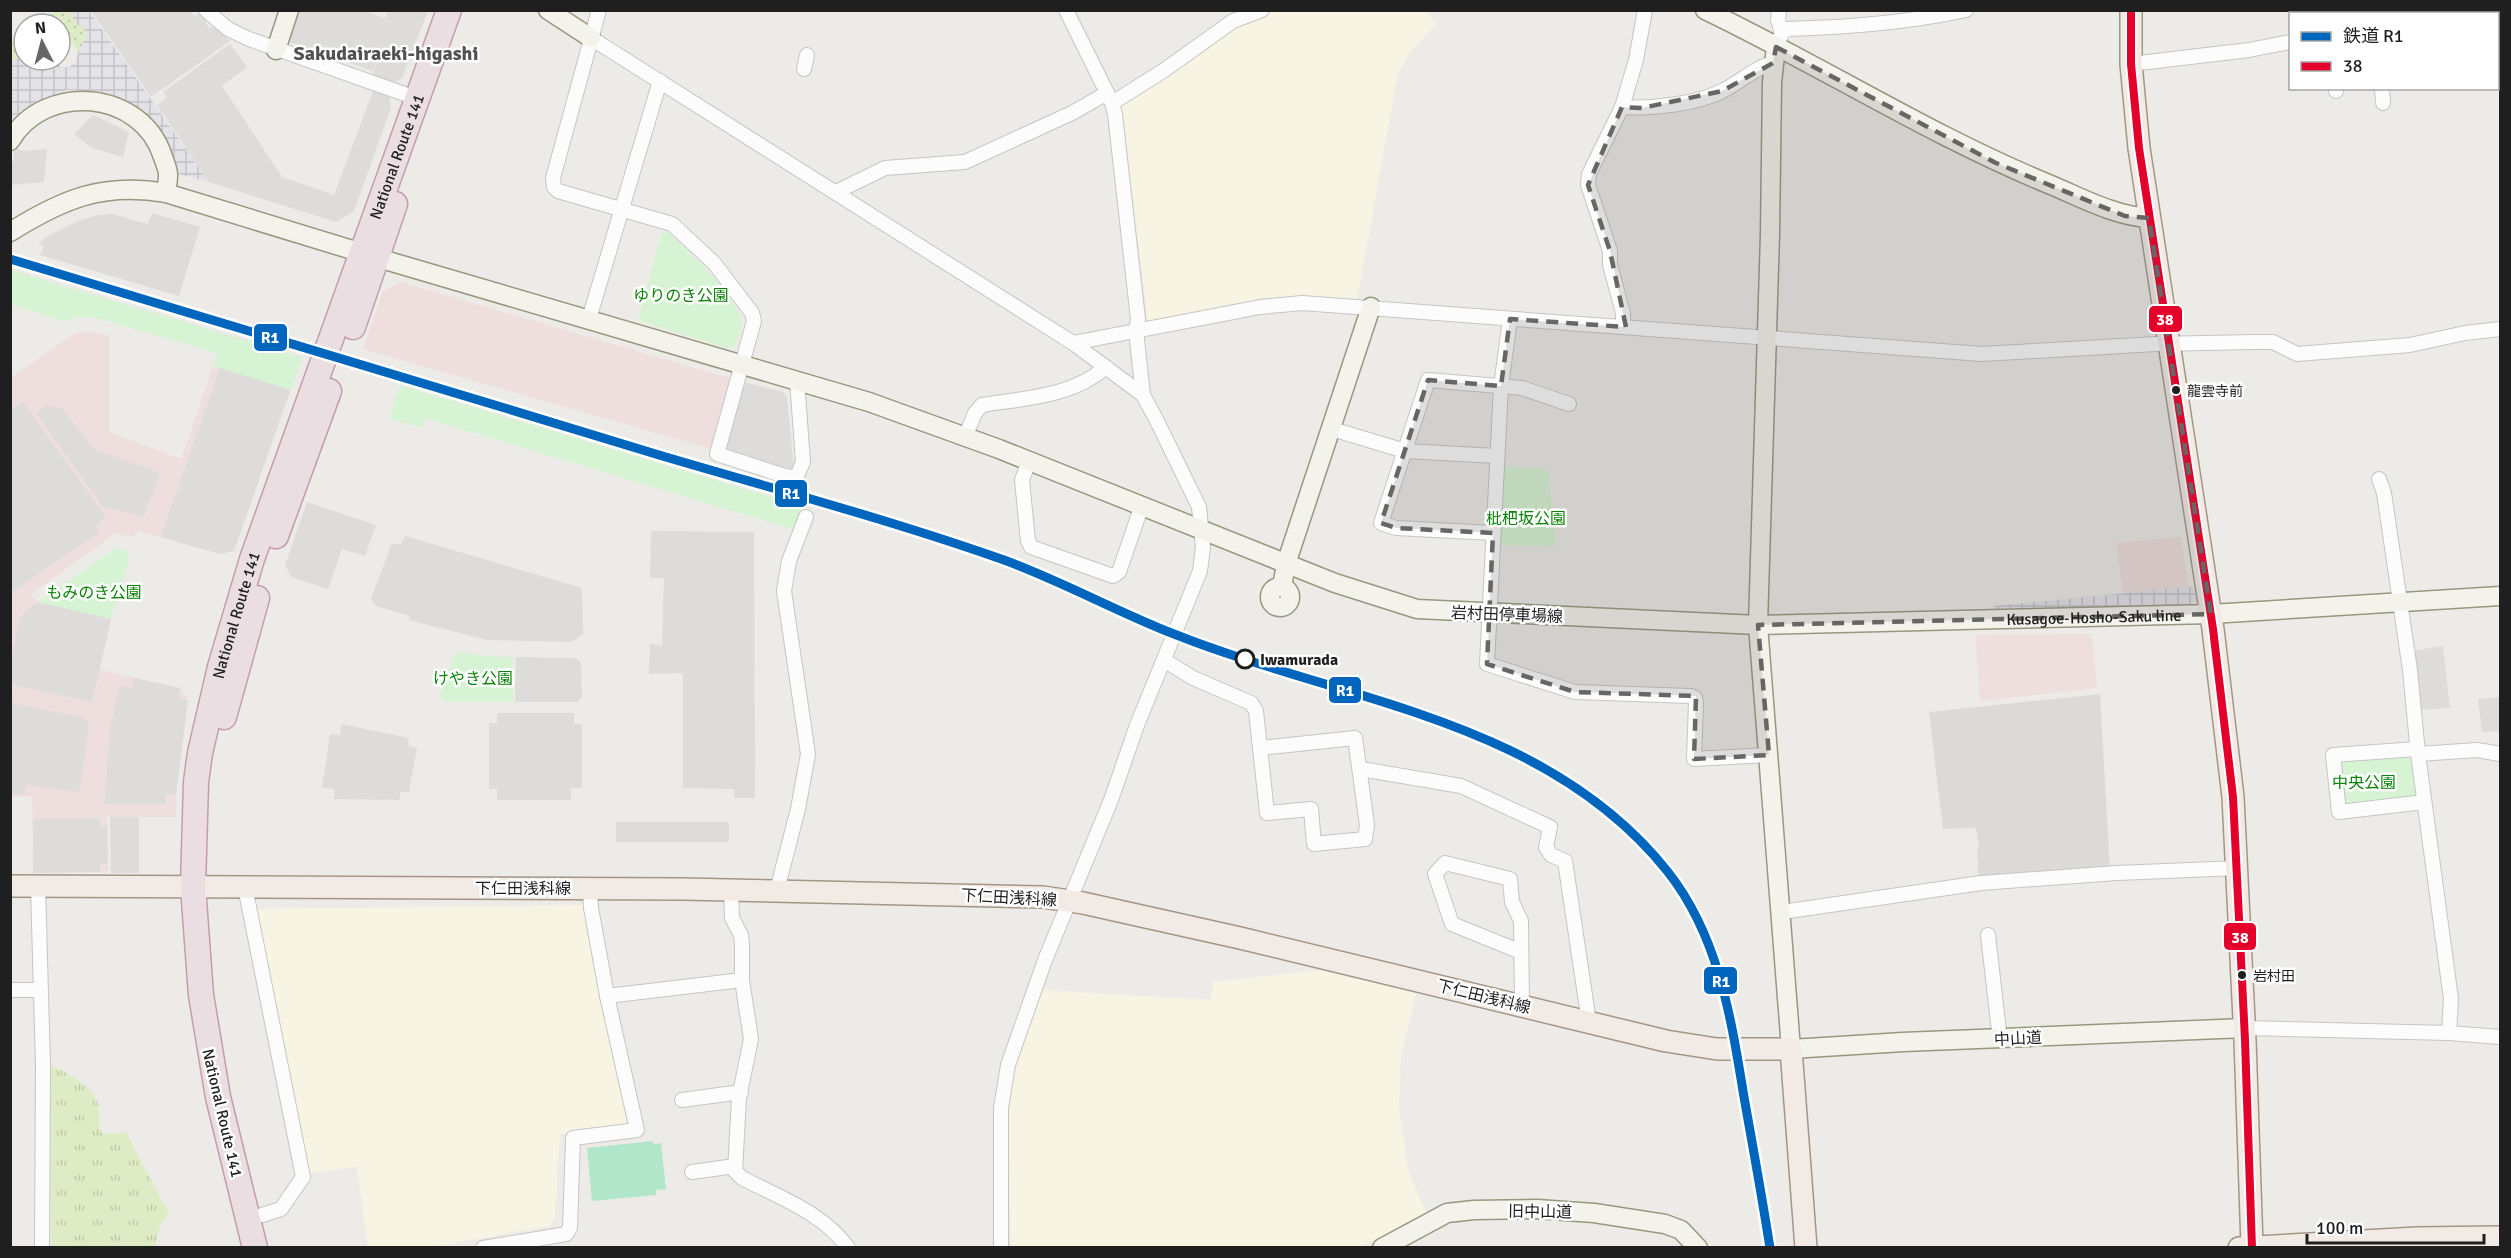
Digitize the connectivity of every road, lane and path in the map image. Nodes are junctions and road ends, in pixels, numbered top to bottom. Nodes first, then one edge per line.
1 (206, 10) edge
2 (289, 10) edge
3 (449, 10) edge
4 (466, 10) edge
5 (548, 10) edge
6 (599, 10) edge
7 (1066, 10) edge
8 (1262, 10) edge
9 (1645, 10) edge
10 (1705, 10) edge
11 (1779, 10) edge
12 (1965, 10) edge
13 (2131, 10) edge
14 (591, 38) junction
15 (2289, 42) edge
16 (1777, 48) junction
17 (276, 50) junction
18 (2131, 64) junction
19 (660, 81) junction
20 (2382, 90) edge
21 (416, 98) junction
22 (1109, 98) junction
23 (2383, 103) dead end
24 (1622, 107) junction
25 (10, 141) edge
26 (836, 192) junction
27 (166, 193) junction
28 (623, 209) junction
29 (2150, 218) junction
30 (11, 231) edge
31 (370, 255) junction
32 (1371, 307) junction
33 (589, 319) junction
34 (1510, 319) junction
35 (1623, 327) junction
36 (2500, 329) edge
37 (1136, 331) junction
38 (1766, 337) junction
39 (1073, 343) junction
40 (2168, 344) junction
41 (741, 364) junction
42 (1106, 367) junction
43 (797, 380) junction
44 (1501, 386) junction
45 (1143, 395) junction
46 (1569, 404) dead end
47 (1332, 429) junction
48 (965, 437) junction
49 (1405, 451) junction
50 (1496, 456) junction
51 (1029, 461) junction
52 (2379, 479) dead end
53 (1142, 508) junction
54 (806, 518) dead end
55 (1202, 530) junction
56 (1492, 533) junction
57 (1286, 564) junction
58 (1282, 587) dead end
59 (2500, 596) edge
60 (2399, 602) junction
61 (1490, 613) junction
62 (2211, 614) junction
63 (1758, 625) junction
64 (1164, 660) junction
65 (1261, 748) junction
66 (2418, 751) junction
67 (2500, 754) edge
68 (1769, 755) junction
69 (1361, 770) junction
70 (2424, 802) junction
71 (2238, 868) junction
72 (10, 886) edge
73 (38, 886) junction
74 (201, 887) junction
75 (245, 887) junction
76 (590, 888) junction
77 (731, 890) junction
78 (777, 890) junction
79 (1070, 900) junction
80 (1782, 912) junction
81 (1988, 935) dead end
82 (1521, 952) junction
83 (742, 980) junction
84 (10, 990) edge
85 (40, 990) junction
86 (607, 996) junction
87 (1522, 1005) junction
88 (1589, 1022) junction
89 (2245, 1028) junction
90 (2449, 1033) junction
91 (2500, 1037) edge
92 (2000, 1040) junction
93 (1791, 1049) junction
94 (741, 1092) junction
95 (682, 1100) dead end
96 (735, 1166) junction
97 (692, 1172) dead end
98 (262, 1215) junction
99 (2500, 1237) edge
100 (2440, 1243) edge
101 (2248, 1247) edge
102 (42, 1248) edge
103 (255, 1248) edge
104 (269, 1248) edge
105 (483, 1248) edge
106 (848, 1248) edge
107 (1001, 1248) edge
108 (1382, 1248) edge
109 (1698, 1248) edge
110 (1806, 1248) edge

1 - 17 street
2 - 17 street
3 - 21 highway, National Route 141
4 - 31 highway, National Route 141
5 - 14 street
6 - 14 street
7 - 22 street
8 - 22 street
9 - 24 street
10 - 16 street
11 - 16 street
12 - 16 street
13 - 18 main road
14 - 19 street
14 - 28 street
15 - 18 street
16 - 24 street
16 - 29 street
16 - 38 street
17 - 21 street
18 - 29 main road
19 - 26 street
19 - 28 street
20 - 23 street
21 - 31 highway, National Route 141
22 - 26 street
22 - 37 street
24 - 35 street
25 - 27 street
26 - 39 street
27 - 30 street, 岩村田停車場線
27 - 31 street, 岩村田停車場線
28 - 33 street
28 - 41 street
29 - 40 main road
31 - 33 street, 岩村田停車場線
31 - 74 highway, National Route 141
32 - 34 street
32 - 37 street
32 - 47 street
33 - 41 street, 岩村田停車場線
34 - 35 street
34 - 44 street
35 - 38 street
36 - 40 street
37 - 39 street
37 - 45 street
38 - 40 street
38 - 63 street
39 - 42 street
40 - 62 main road
41 - 43 street, 岩村田停車場線
41 - 43 street
42 - 45 street
42 - 48 street
43 - 48 street, 岩村田停車場線
44 - 46 street
44 - 49 street
44 - 50 street
45 - 55 street
47 - 49 street
47 - 57 street
48 - 51 street, 岩村田停車場線
49 - 50 street
49 - 56 street
50 - 56 street
51 - 53 street, 岩村田停車場線
51 - 53 street
52 - 60 street
53 - 55 street, 岩村田停車場線
54 - 78 street
55 - 57 street, 岩村田停車場線
55 - 64 street
56 - 61 street
57 - 58 street
57 - 61 street, 岩村田停車場線
59 - 60 street, Kusagoe-Hosho-Saku line
60 - 62 street, Kusagoe-Hosho-Saku line
60 - 66 street
61 - 63 street, 岩村田停車場線
61 - 68 street
62 - 63 street, Kusagoe-Hosho-Saku line
62 - 71 main road
63 - 68 street
64 - 65 street
64 - 79 street
65 - 69 street
65 - 69 street
66 - 67 street
66 - 70 street
66 - 70 street
68 - 80 street
69 - 88 street
70 - 90 street
71 - 80 street
71 - 89 main road
72 - 73 main road, 下仁田浅科線
73 - 74 main road, 下仁田浅科線
73 - 85 street
74 - 75 main road, 下仁田浅科線
74 - 98 highway, National Route 141
74 - 103 highway, National Route 141
75 - 76 main road, 下仁田浅科線
75 - 98 street
76 - 77 main road, 下仁田浅科線
76 - 86 street
77 - 78 main road, 下仁田浅科線
77 - 83 street
78 - 79 main road, 下仁田浅科線
79 - 87 main road, 下仁田浅科線
79 - 107 street
80 - 93 street
81 - 92 street
82 - 82 street
82 - 87 street
83 - 86 street
83 - 94 street
84 - 85 street
85 - 102 street
86 - 105 street
87 - 88 main road, 下仁田浅科線
88 - 93 main road, 下仁田浅科線
89 - 90 street
89 - 92 street, 中山道
89 - 101 main road
90 - 91 street
92 - 93 street, 中山道
93 - 110 main road
94 - 95 street
94 - 96 street
96 - 97 street
96 - 106 street
98 - 104 highway, National Route 141
99 - 100 main road
100 - 101 main road
108 - 109 street, 旧中山道

